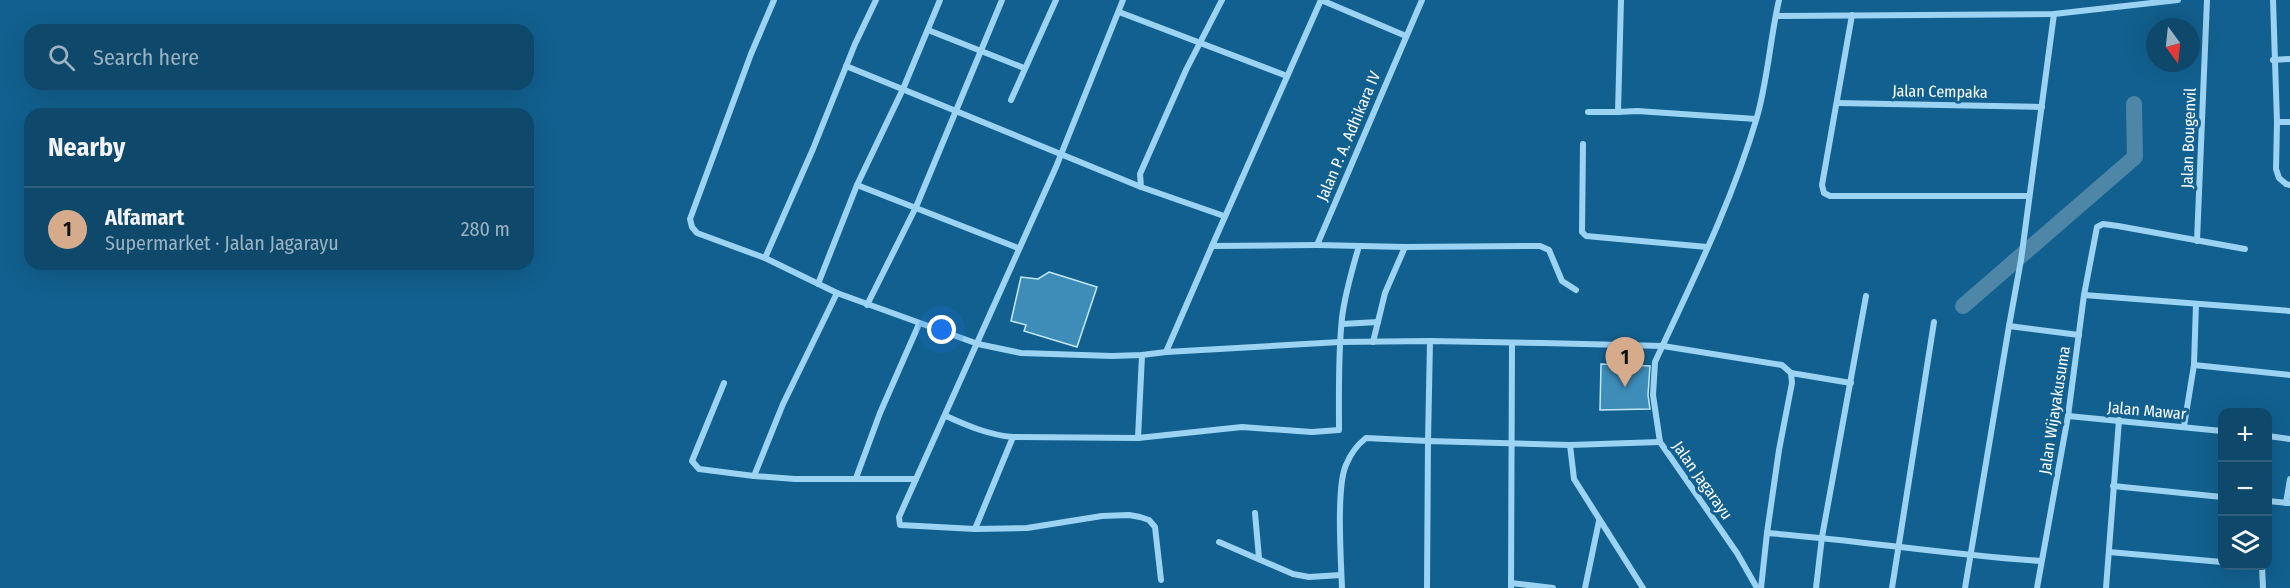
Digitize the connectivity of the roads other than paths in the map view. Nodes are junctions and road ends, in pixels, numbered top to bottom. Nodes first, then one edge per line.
1 (774, 0) edge
2 (876, 0) edge
3 (940, 0) edge
4 (1002, 0) edge
5 (1056, 0) edge
6 (1124, 0) edge
7 (1222, 0) edge
8 (1321, 0) edge
9 (1422, 0) edge
10 (1621, 0) edge
11 (1779, 0) edge
12 (2178, 0) edge
13 (2207, 0) edge
14 (2273, 0) edge
15 (1119, 12) junction
16 (2054, 14) junction
17 (1852, 15) junction
18 (1776, 16) junction
19 (928, 30) junction
20 (1406, 36) junction
21 (1201, 42) junction
22 (981, 51) junction
23 (2290, 59) edge
24 (2273, 60) junction
25 (846, 66) junction
26 (1024, 68) junction
27 (1287, 76) junction
28 (903, 89) junction
29 (1011, 100) dead end
30 (1837, 103) junction
31 (2042, 107) junction
32 (957, 110) junction
33 (1618, 111) junction
34 (1588, 112) dead end
35 (1756, 119) junction
36 (2277, 122) junction
37 (2290, 122) edge
38 (1583, 144) dead end
39 (1061, 155) junction
40 (857, 185) junction
41 (2290, 185) edge
42 (1141, 187) junction
43 (2030, 196) junction
44 (916, 207) junction
45 (1224, 216) junction
46 (2198, 241) junction
47 (1317, 245) junction
48 (1212, 246) junction
49 (1361, 246) junction
50 (1403, 247) junction
51 (1707, 247) junction
52 (1018, 248) junction
53 (2245, 249) dead end
54 (765, 258) junction
55 (818, 284) junction
56 (1576, 290) dead end
57 (837, 293) junction
58 (1866, 296) dead end
59 (2084, 296) junction
60 (2196, 304) junction
61 (867, 305) junction
62 (2290, 311) edge
63 (1376, 322) junction
64 (1934, 322) dead end
65 (919, 324) junction
66 (1344, 324) junction
67 (2009, 326) junction
68 (2079, 335) junction
69 (1430, 341) junction
70 (1340, 342) junction
71 (1373, 342) junction
72 (1512, 343) junction
73 (978, 344) junction
74 (1663, 346) junction
75 (1166, 352) junction
76 (1142, 355) junction
77 (2193, 365) junction
78 (1791, 373) junction
79 (2290, 375) edge
80 (724, 383) dead end
81 (1851, 383) junction
82 (945, 416) junction
83 (2068, 416) junction
84 (2119, 420) junction
85 (2184, 426) junction
86 (2218, 430) edge
87 (1014, 437) junction
88 (2272, 437) edge
89 (1138, 438) junction
90 (2290, 439) edge
91 (1428, 441) junction
92 (1660, 442) junction
93 (1512, 443) junction
94 (1570, 445) junction
95 (754, 476) junction
96 (856, 478) junction
97 (916, 479) junction
98 (2290, 479) edge
99 (2113, 486) junction
100 (2218, 496) edge
101 (2272, 501) edge
102 (2288, 503) edge
103 (1255, 513) dead end
104 (1599, 520) junction
105 (975, 529) junction
106 (1767, 532) junction
107 (1822, 537) junction
108 (1219, 542) dead end
109 (1899, 546) junction
110 (2109, 552) junction
111 (1970, 556) junction
112 (1259, 558) junction
113 (2041, 561) junction
114 (2218, 562) edge
115 (2262, 570) edge
116 (1341, 575) junction
117 (1161, 580) dead end
118 (1511, 586) edge
119 (1342, 588) edge
120 (1427, 588) edge
121 (1552, 588) edge
122 (1585, 588) edge
123 (1643, 588) edge
124 (1759, 588) edge
125 (1816, 588) edge
126 (1892, 588) edge
127 (1965, 588) edge
128 (2037, 588) edge
129 (2106, 588) edge
130 (2263, 588) edge

1 - 54 street
2 - 25 street
3 - 19 street
4 - 22 street
5 - 26 street
6 - 15 street
7 - 21 street
8 - 20 street
8 - 27 street
9 - 20 street, Jalan P. A. Adhikara IV
10 - 33 street
11 - 18 street, Jalan Jagarayu
12 - 16 street
13 - 46 street, Jalan Bougenvil
14 - 24 street
15 - 21 street
15 - 39 street
16 - 17 street
16 - 31 street
17 - 18 street
17 - 30 street
18 - 35 street, Jalan Jagarayu
19 - 22 street
19 - 28 street
20 - 47 street, Jalan P. A. Adhikara IV
21 - 27 street
21 - 42 street
22 - 26 street
22 - 32 street
23 - 24 street
24 - 36 street
25 - 28 street
25 - 54 street
26 - 29 street
27 - 45 street
28 - 32 street
28 - 40 street
30 - 31 street, Jalan Cempaka
30 - 43 street
31 - 43 street
32 - 39 street
32 - 44 street
33 - 34 street
33 - 35 street
35 - 51 street, Jalan Jagarayu
36 - 37 street
36 - 41 street
38 - 51 street
39 - 42 street
39 - 52 street
40 - 44 street
40 - 55 street
42 - 45 street
43 - 67 street
44 - 52 street
44 - 61 street
45 - 48 street
46 - 53 street
46 - 59 street, Jalan Wijayakusuma
47 - 48 street
47 - 49 street
48 - 75 street
49 - 50 street
49 - 66 street
50 - 56 street
50 - 63 street
51 - 74 street, Jalan Jagarayu
52 - 73 street
54 - 55 street
55 - 57 street
57 - 61 street
57 - 95 street
58 - 81 street
59 - 60 street
59 - 68 street, Jalan Wijayakusuma
60 - 62 street
60 - 77 street
61 - 65 street
63 - 66 street
63 - 71 street
64 - 109 street
65 - 73 street
65 - 96 street
66 - 70 street
67 - 68 street
67 - 111 street
68 - 83 street, Jalan Wijayakusuma
69 - 71 street
69 - 72 street
69 - 91 street
70 - 71 street
70 - 75 street
70 - 89 street
72 - 74 street
72 - 93 street
73 - 76 street
73 - 82 street
74 - 78 street
74 - 92 street, Jalan Jagarayu
75 - 76 street
76 - 89 street
77 - 79 street
77 - 85 street
78 - 81 street
78 - 106 street
80 - 95 street
81 - 107 street
82 - 87 street
82 - 97 street
83 - 84 street, Jalan Mawar
83 - 113 street, Jalan Wijayakusuma
84 - 85 street, Jalan Mawar
84 - 99 street
85 - 86 street, Jalan Mawar
87 - 89 street
87 - 105 street
88 - 90 street
91 - 93 street
91 - 116 street
91 - 120 street
92 - 94 street
92 - 124 street, Jalan Jagarayu
93 - 94 street
93 - 118 street
94 - 104 street
95 - 96 street
96 - 97 street
97 - 105 street
98 - 102 street
99 - 100 street
99 - 110 street
101 - 102 street
103 - 112 street
104 - 122 street
104 - 123 street
105 - 117 street
106 - 107 street
106 - 124 street
107 - 109 street
107 - 125 street
108 - 112 street
109 - 111 street
109 - 126 street
110 - 114 street
110 - 129 street
111 - 113 street
111 - 127 street
112 - 116 street
113 - 128 street, Jalan Wijayakusuma
115 - 130 street
116 - 119 street
118 - 121 street

